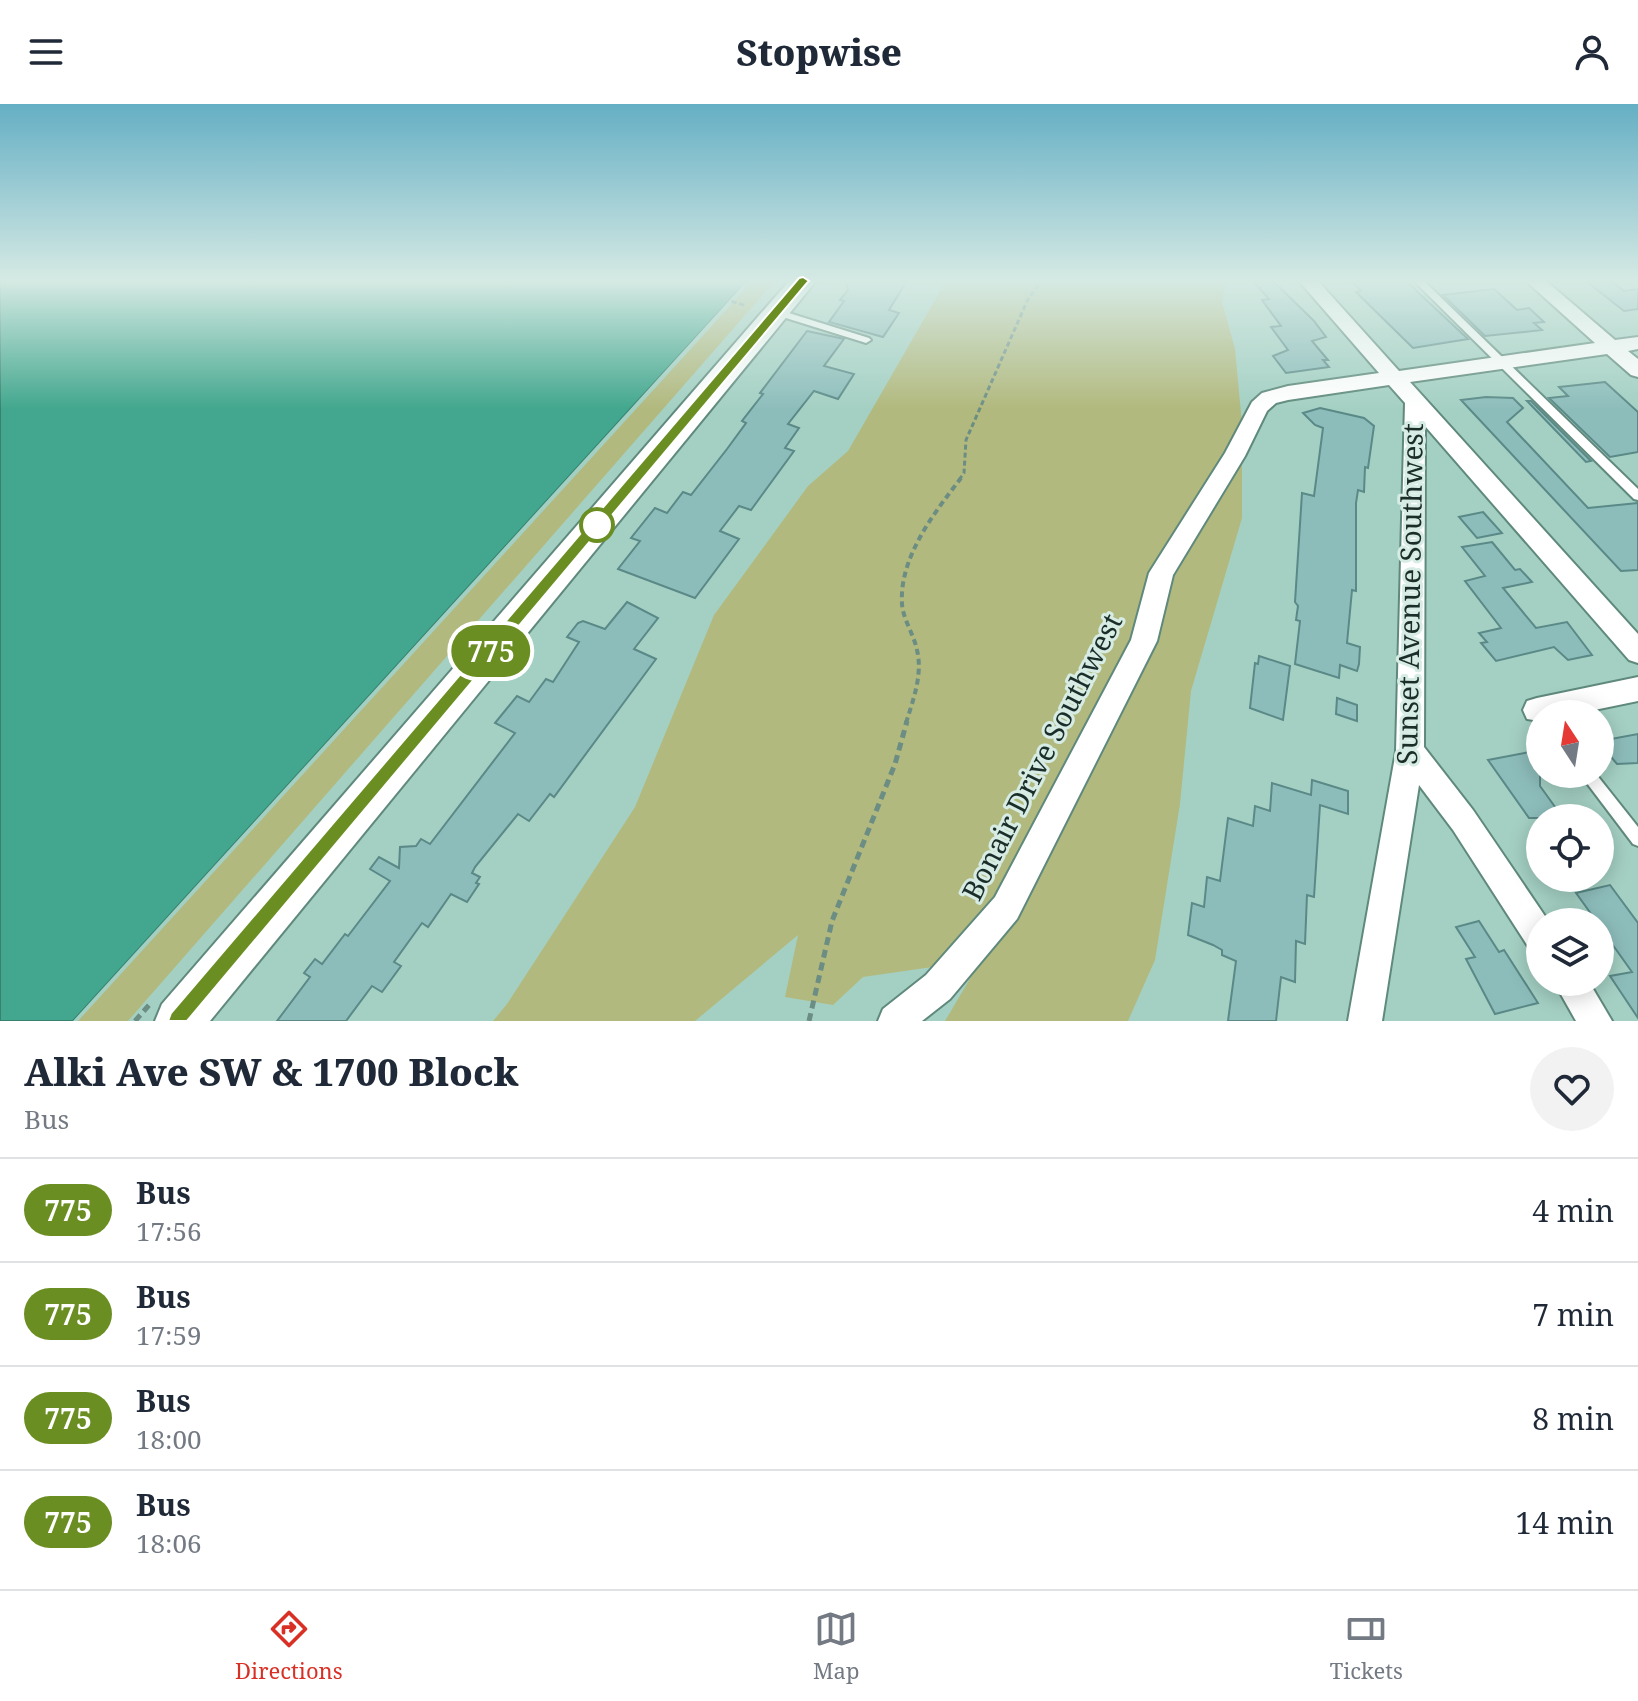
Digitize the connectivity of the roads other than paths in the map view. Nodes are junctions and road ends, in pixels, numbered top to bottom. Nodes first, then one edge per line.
1 (750, 324) edge
2 (812, 324) edge
3 (1345, 324) edge
4 (1462, 324) edge
5 (1584, 324) edge
6 (866, 340) dead end
7 (1638, 343) edge
8 (1611, 347) junction
9 (1501, 362) junction
10 (1638, 370) edge
11 (1391, 377) junction
12 (1415, 403) junction
13 (1638, 496) edge
14 (1638, 652) edge
15 (1638, 689) edge
16 (1591, 700) edge
17 (1410, 751) junction
18 (1598, 788) edge
19 (1638, 839) edge
20 (1526, 916) edge
21 (1579, 996) edge
22 (911, 1016) edge
23 (179, 1021) edge
24 (1365, 1021) edge
25 (1595, 1021) edge

1 - 23 main road
2 - 6 lane
3 - 11 street
4 - 9 lane
5 - 8 street
7 - 8 street, Bonair Drive Southwest
8 - 9 street, Bonair Drive Southwest
8 - 10 street
9 - 11 street, Bonair Drive Southwest
9 - 13 lane
11 - 12 street
11 - 22 street, Bonair Drive Southwest
12 - 14 street
12 - 17 street, Sunset Avenue Southwest
15 - 16 street
17 - 20 street
17 - 24 street, Sunset Avenue Southwest
18 - 19 lane
21 - 25 street

